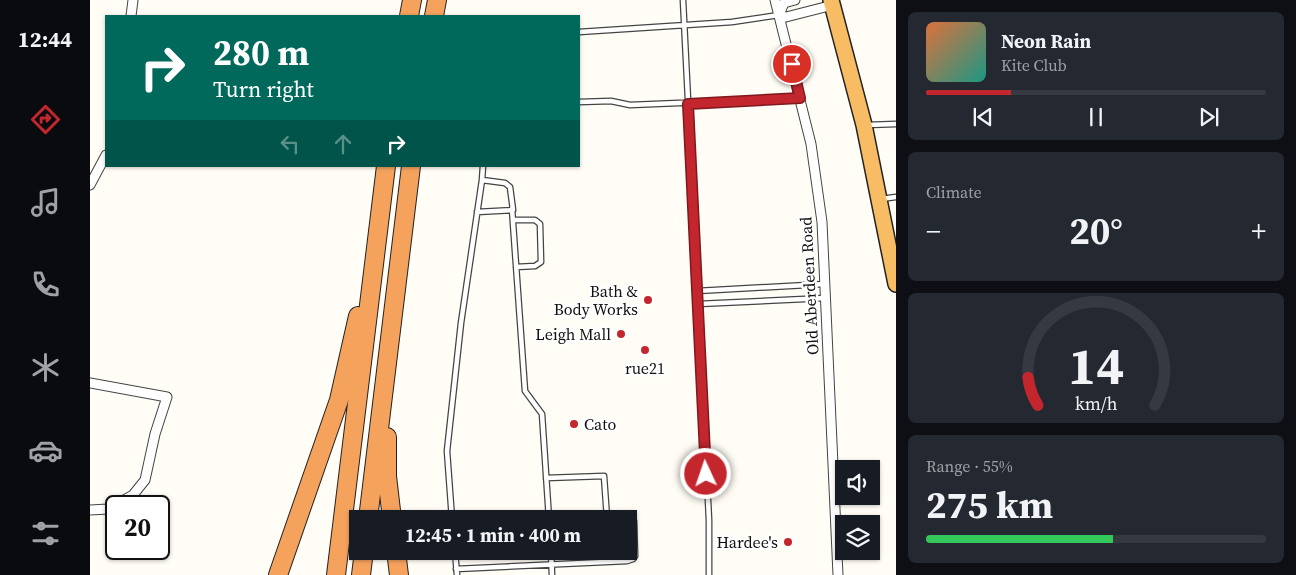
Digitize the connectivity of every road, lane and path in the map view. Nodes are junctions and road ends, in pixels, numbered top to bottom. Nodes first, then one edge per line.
1 (133, 0) edge
2 (407, 0) edge
3 (412, 0) edge
4 (437, 0) edge
5 (683, 0) edge
6 (775, 0) edge
7 (795, 0) edge
8 (832, 3) edge
9 (131, 15) edge
10 (405, 15) edge
11 (409, 15) edge
12 (434, 15) edge
13 (779, 15) junction
14 (684, 25) junction
15 (580, 32) edge
16 (800, 98) junction
17 (580, 102) edge
18 (688, 104) junction
19 (896, 124) edge
20 (864, 125) junction
21 (105, 157) edge
22 (386, 167) edge
23 (411, 167) edge
24 (483, 167) edge
25 (482, 180) junction
26 (90, 185) edge
27 (896, 198) edge
28 (880, 199) junction
29 (512, 210) junction
30 (477, 212) junction
31 (513, 220) junction
32 (377, 238) junction
33 (894, 260) edge
34 (516, 267) junction
35 (825, 284) junction
36 (896, 284) edge
37 (697, 290) junction
38 (826, 298) junction
39 (698, 304) junction
40 (387, 359) junction
41 (90, 383) edge
42 (546, 478) junction
43 (90, 510) edge
44 (369, 510) edge
45 (391, 510) edge
46 (451, 510) edge
47 (548, 510) edge
48 (363, 560) edge
49 (397, 560) edge
50 (456, 560) edge
51 (552, 560) edge
52 (552, 565) junction
53 (456, 569) junction
54 (278, 575) edge
55 (336, 575) edge
56 (361, 575) edge
57 (399, 575) edge
58 (457, 575) edge
59 (552, 575) edge
60 (709, 575) edge
61 (838, 575) edge

1 - 9 street
2 - 10 highway
3 - 11 highway
4 - 12 highway
5 - 14 lane
6 - 13 street, Old Aberdeen Road
7 - 13 street
8 - 13 street
8 - 20 highway
13 - 14 lane
13 - 16 street, Old Aberdeen Road
14 - 15 lane
14 - 18 lane
16 - 18 lane
16 - 35 street, Old Aberdeen Road
17 - 18 lane
18 - 37 lane
19 - 20 lane
20 - 28 highway
21 - 26 street
22 - 32 highway
23 - 40 highway
24 - 25 lane
25 - 29 lane
25 - 30 lane
27 - 28 lane
28 - 33 highway
29 - 30 lane
29 - 31 lane
30 - 46 lane
31 - 34 lane
31 - 34 lane
32 - 54 highway
32 - 55 highway
33 - 36 highway
34 - 42 lane
35 - 37 lane
35 - 38 street, Old Aberdeen Road
37 - 39 lane
38 - 39 lane
38 - 61 street, Old Aberdeen Road
39 - 60 lane
40 - 44 highway
40 - 45 highway
41 - 43 street
42 - 47 lane
42 - 52 lane
48 - 56 highway
49 - 57 highway
50 - 53 lane
51 - 52 lane
52 - 53 lane
52 - 59 lane
53 - 58 lane

